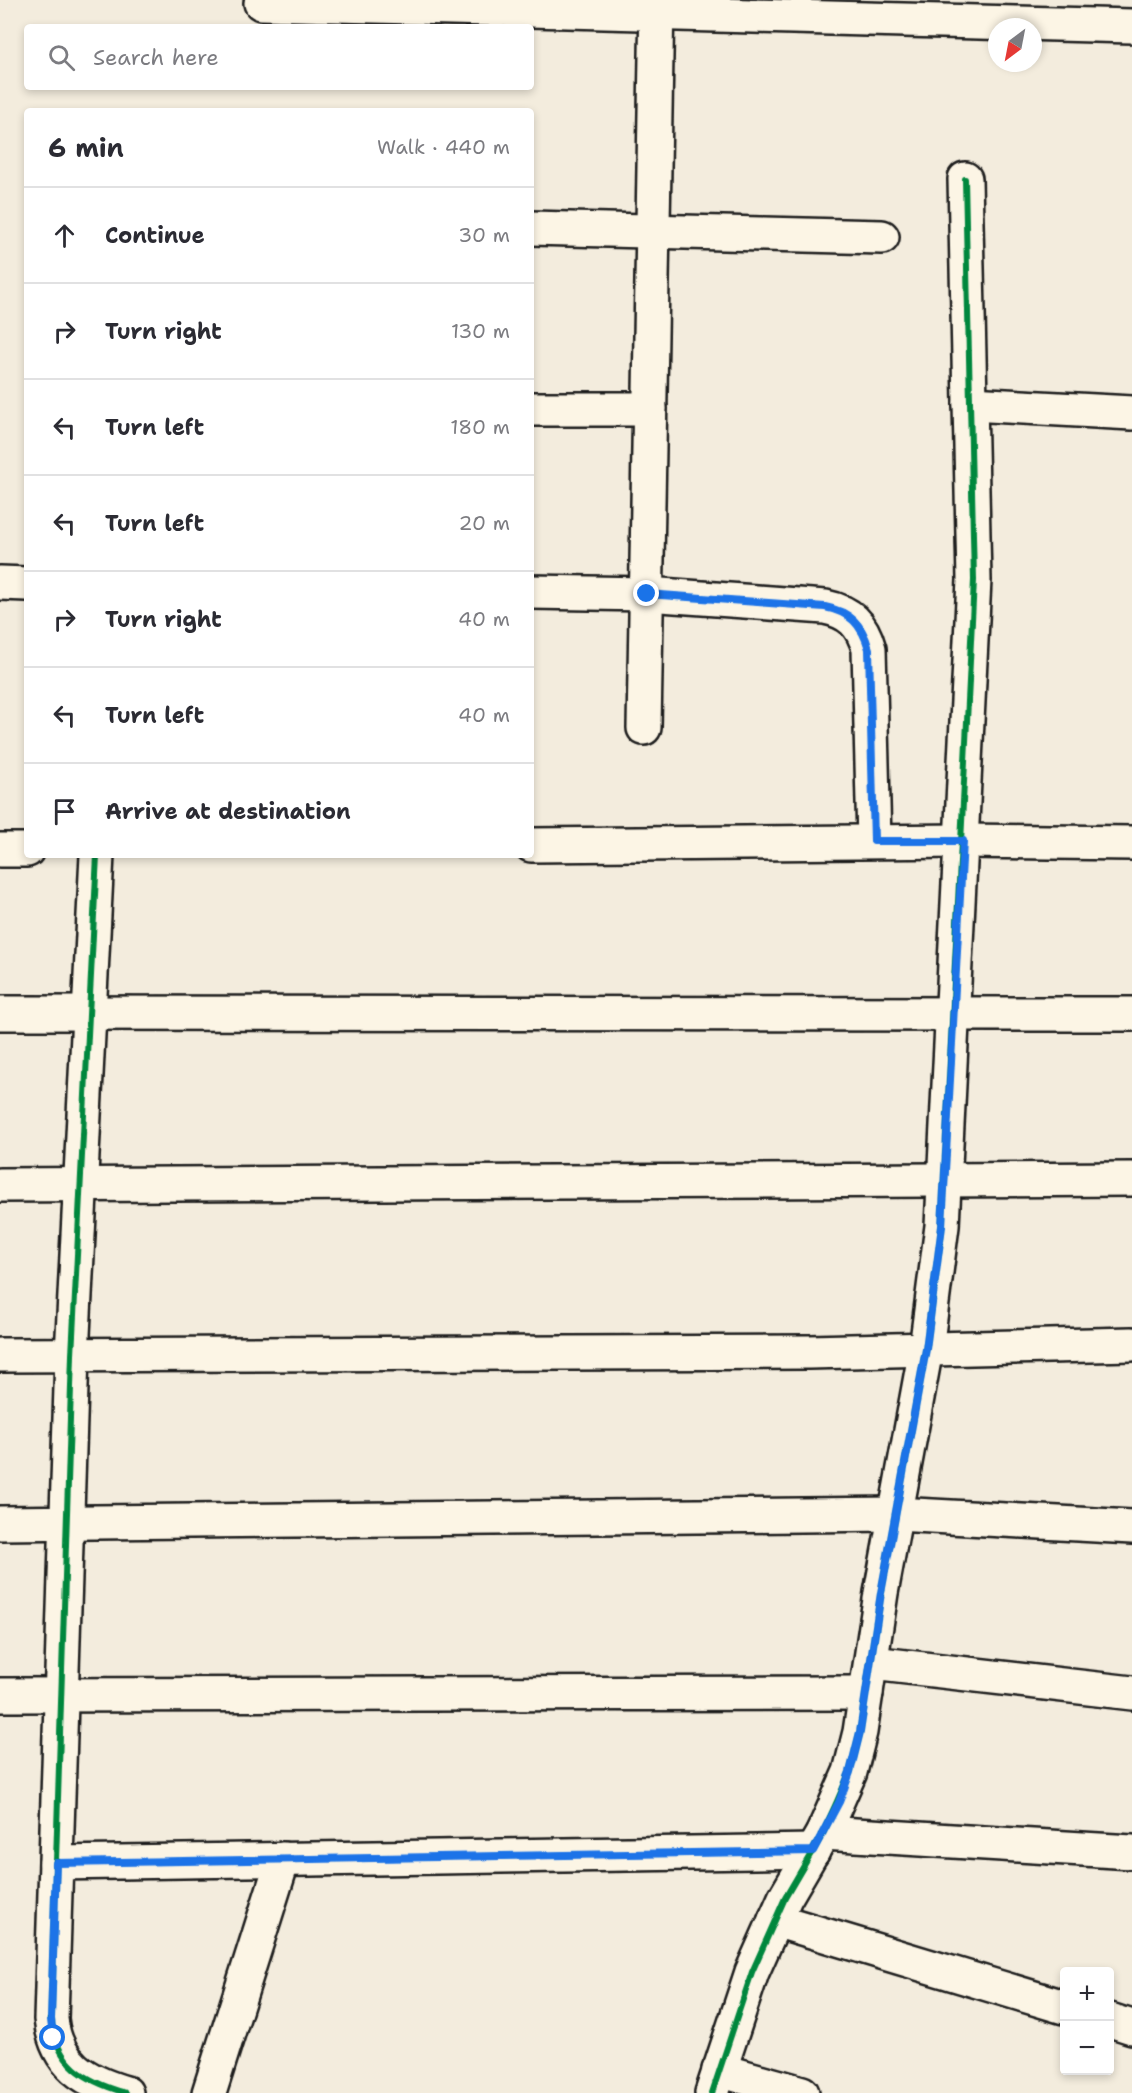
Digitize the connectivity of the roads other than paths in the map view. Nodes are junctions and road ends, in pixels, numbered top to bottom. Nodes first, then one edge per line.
1 (261, 3) dead end
2 (657, 7) edge
3 (1132, 26) edge
4 (965, 179) dead end
5 (534, 228) edge
6 (654, 231) junction
7 (882, 237) dead end
8 (970, 404) junction
9 (534, 409) edge
10 (650, 409) junction
11 (1132, 413) edge
12 (0, 583) edge
13 (24, 584) edge
14 (534, 592) edge
15 (647, 594) junction
16 (644, 728) dead end
17 (874, 841) junction
18 (963, 841) junction
19 (1132, 843) edge
20 (534, 846) edge
21 (0, 850) edge
22 (24, 850) edge
23 (98, 858) edge
24 (90, 1011) junction
25 (0, 1013) edge
26 (1132, 1014) edge
27 (953, 1015) junction
28 (1132, 1179) edge
29 (944, 1182) junction
30 (81, 1184) junction
31 (0, 1185) edge
32 (1132, 1344) edge
33 (926, 1349) junction
34 (0, 1355) edge
35 (72, 1355) junction
36 (896, 1514) junction
37 (67, 1522) junction
38 (0, 1523) edge
39 (1132, 1527) edge
40 (869, 1678) junction
41 (62, 1693) junction
42 (1132, 1693) edge
43 (0, 1695) edge
44 (818, 1842) junction
45 (1132, 1852) edge
46 (283, 1859) junction
47 (56, 1863) junction
48 (775, 1920) junction
49 (1060, 2006) edge
50 (1113, 2021) edge
51 (1132, 2027) edge
52 (716, 2081) edge
53 (121, 2092) edge
54 (209, 2093) edge
55 (802, 2093) edge

1 - 2 street
2 - 3 street
2 - 6 street
4 - 8 street
5 - 6 street
6 - 7 street
6 - 10 street
8 - 11 street
8 - 18 street
9 - 10 street
10 - 15 street
12 - 13 street
14 - 15 street
15 - 16 street
15 - 17 street
17 - 18 street
17 - 20 street
18 - 19 street
18 - 27 street
21 - 22 street
23 - 24 street
24 - 25 street
24 - 27 street
24 - 30 street
26 - 27 street
27 - 29 street
28 - 29 street
29 - 30 street
29 - 33 street
30 - 31 street
30 - 35 street
32 - 33 street
33 - 35 street
33 - 36 street
34 - 35 street
35 - 37 street
36 - 37 street
36 - 39 street
36 - 40 street
37 - 38 street
37 - 41 street
40 - 41 street
40 - 42 street
40 - 44 street
41 - 43 street
41 - 47 street
44 - 45 street
44 - 46 street
44 - 48 street
46 - 47 street
46 - 54 street
47 - 53 street
48 - 49 street
48 - 52 street
50 - 51 street
52 - 55 street

